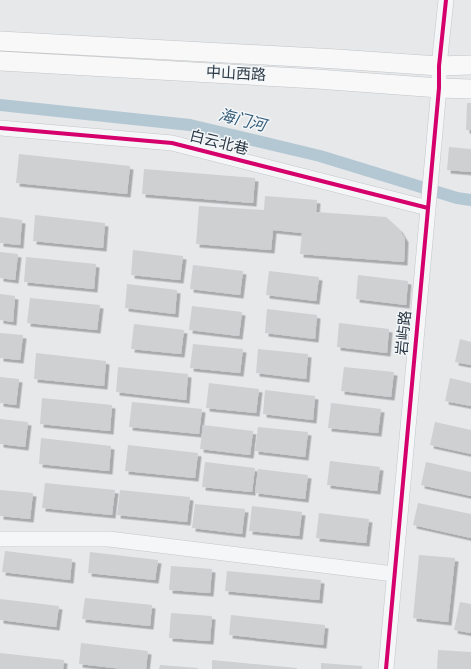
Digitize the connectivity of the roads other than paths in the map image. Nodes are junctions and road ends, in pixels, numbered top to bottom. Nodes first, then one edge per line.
1 (446, 0) edge
2 (0, 41) edge
3 (0, 61) edge
4 (471, 65) edge
5 (439, 66) junction
6 (439, 88) junction
7 (471, 89) edge
8 (0, 128) edge
9 (428, 208) junction
10 (0, 539) edge
11 (394, 574) junction
12 (386, 669) edge

1 - 5 street, 岩屿路
2 - 5 main road, 中山西路
3 - 6 main road, 中山西路
4 - 5 main road, 中山西路
5 - 6 street, 岩屿路
6 - 7 main road, 中山西路
6 - 9 street, 岩屿路
8 - 9 street, 白云北巷
9 - 11 street, 岩屿路
10 - 11 street
11 - 12 street, 岩屿路

